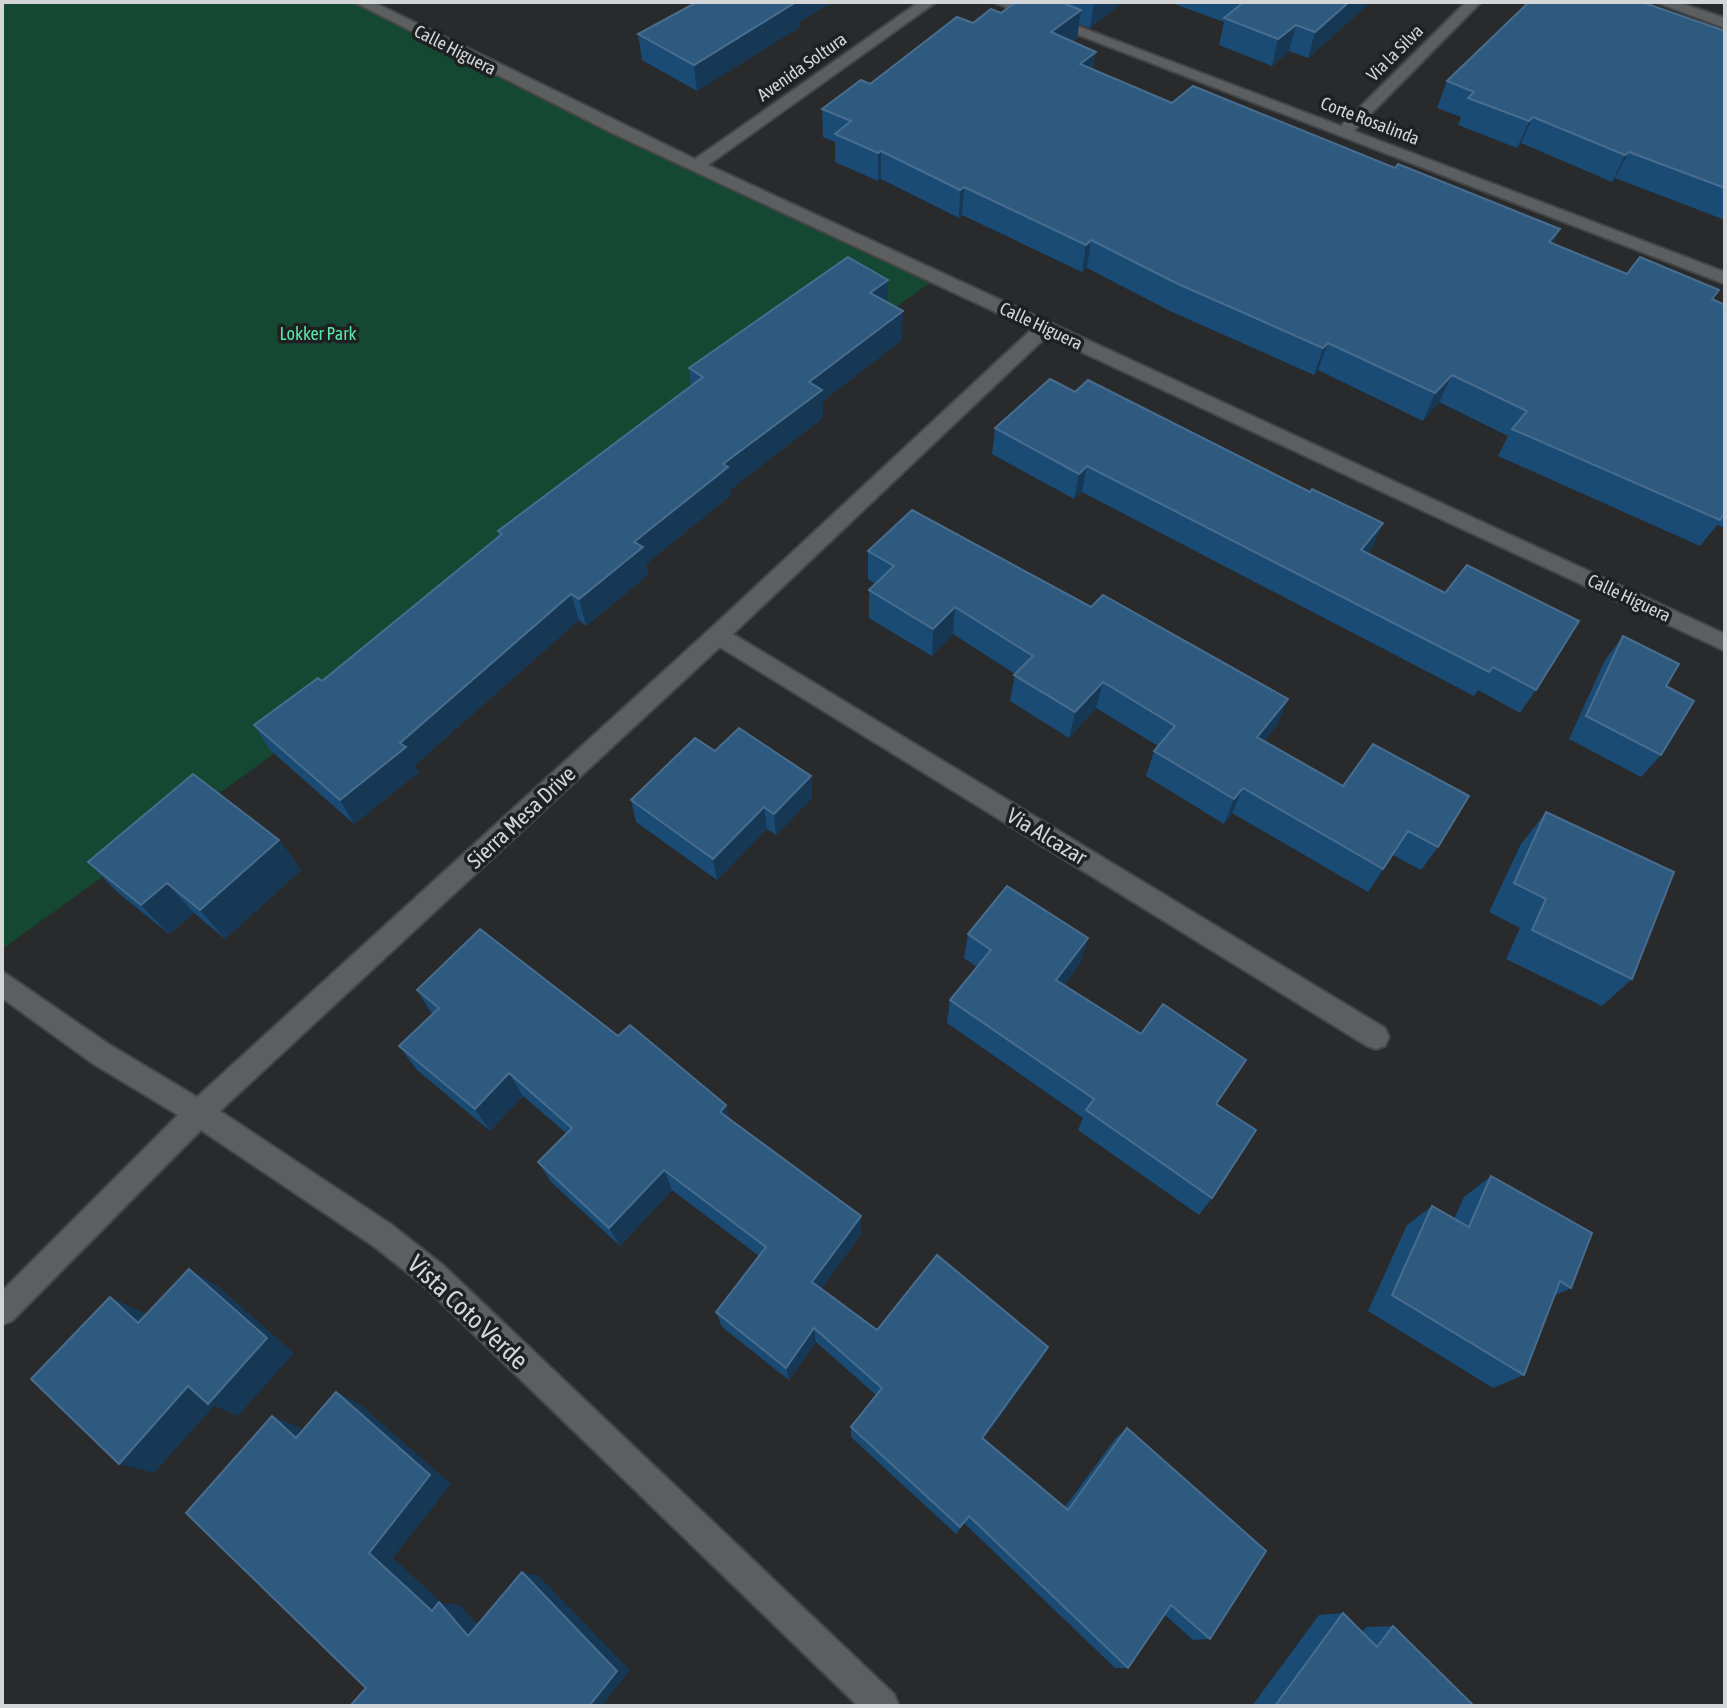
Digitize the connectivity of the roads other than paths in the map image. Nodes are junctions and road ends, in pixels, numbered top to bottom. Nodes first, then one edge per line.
1 (361, 2) edge
2 (929, 2) edge
3 (1000, 2) edge
4 (1474, 2) edge
5 (1662, 2) edge
6 (1725, 23) edge
7 (1344, 132) junction
8 (699, 164) junction
9 (1725, 278) edge
10 (1044, 328) junction
11 (718, 635) junction
12 (1725, 643) edge
13 (2, 983) edge
14 (1376, 1037) dead end
15 (199, 1113) junction
16 (2, 1311) edge
17 (882, 1706) edge

1 - 8 street, Calle Higuera
2 - 8 street, Avenida Soltura
3 - 7 street, Corte Rosalinda
4 - 7 street, Via la Silva
5 - 6 street
7 - 9 street, Corte Rosalinda
8 - 10 street, Calle Higuera
10 - 11 street, Sierra Mesa Drive
10 - 12 street, Calle Higuera
11 - 14 street, Via Alcazar
11 - 15 street, Sierra Mesa Drive
13 - 15 street, Vista Coto Verde
15 - 16 street, Sierra Mesa Drive
15 - 17 street, Vista Coto Verde

